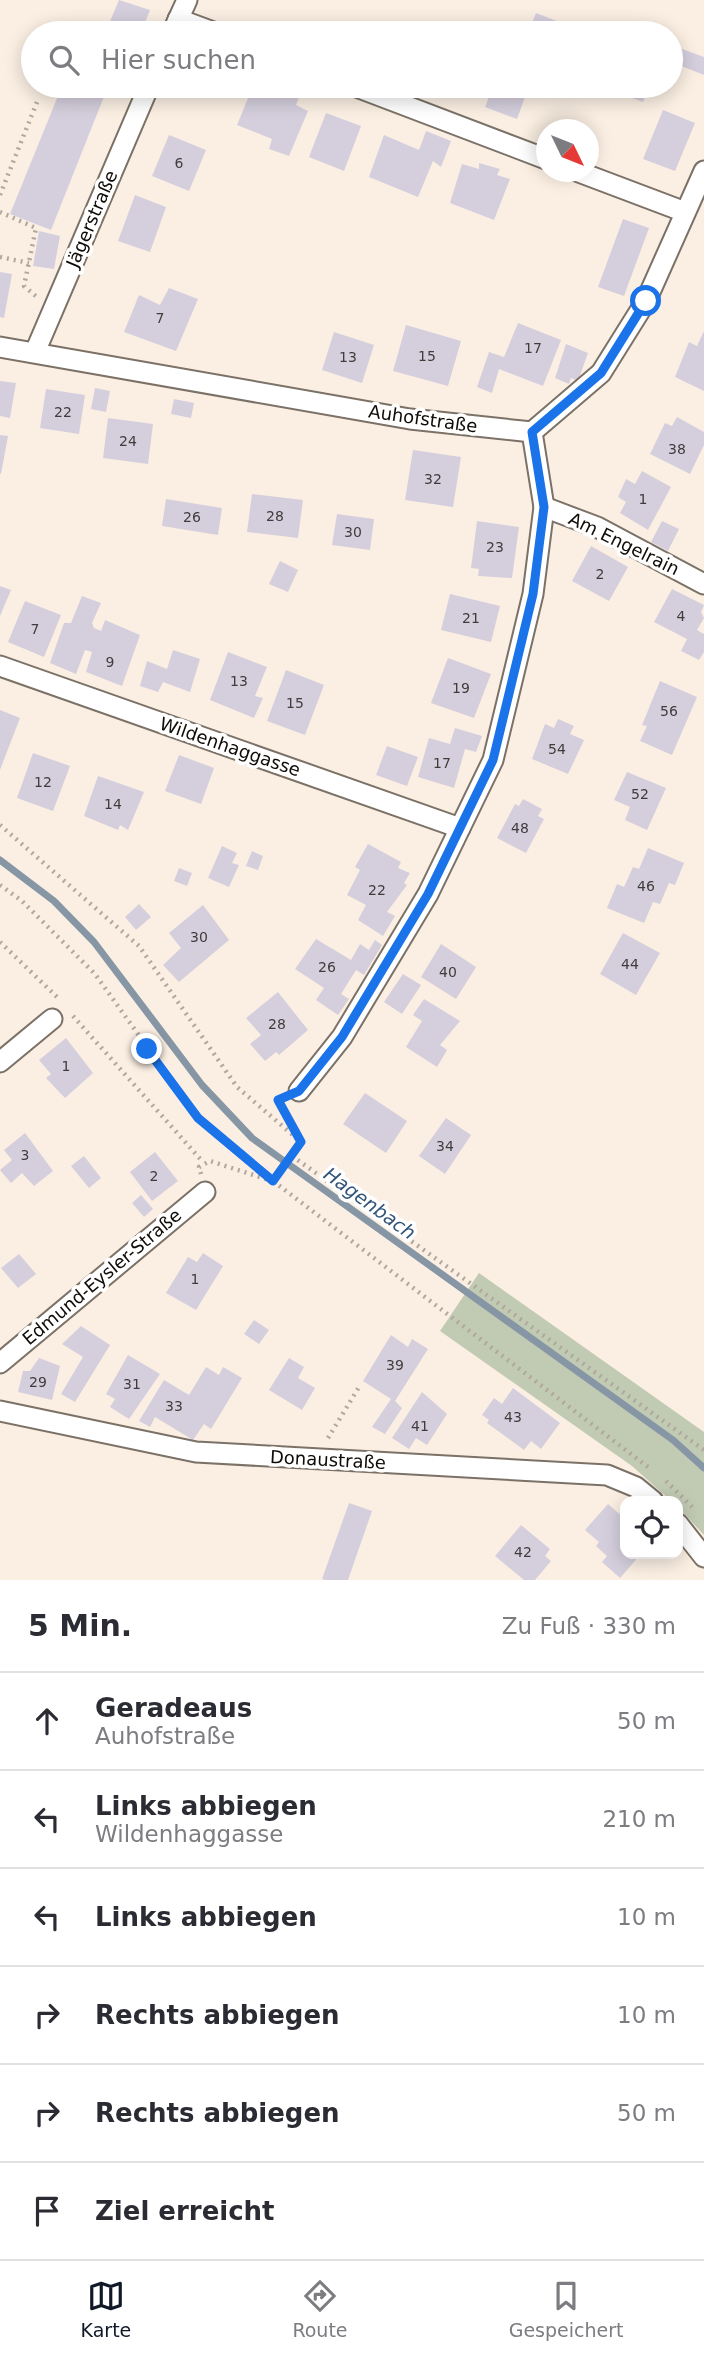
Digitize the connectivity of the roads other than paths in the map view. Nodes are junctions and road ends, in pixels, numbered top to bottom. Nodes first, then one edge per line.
1 (187, 0) edge
2 (177, 21) edge
3 (144, 98) edge
4 (386, 98) edge
5 (536, 155) edge
6 (704, 171) edge
7 (599, 180) edge
8 (685, 212) junction
9 (0, 347) edge
10 (35, 352) junction
11 (532, 432) junction
12 (544, 507) junction
13 (704, 584) edge
14 (0, 666) edge
15 (460, 828) junction
16 (52, 1019) road end
17 (0, 1062) edge
18 (299, 1091) road end
19 (205, 1192) road end
20 (0, 1363) edge
21 (0, 1411) edge
22 (647, 1496) edge
23 (683, 1530) edge
24 (704, 1557) edge

1 - 2 street
3 - 10 street, Jägerstraße
4 - 5 street
6 - 8 street
7 - 8 street
8 - 11 street
9 - 10 street, Auhofstraße
10 - 11 street, Auhofstraße
11 - 12 street
12 - 13 street, Am Engelrain
12 - 15 street
14 - 15 street, Wildenhaggasse
15 - 18 street
16 - 17 street
19 - 20 street, Edmund-Eysler-Straße
21 - 22 street, Donaustraße
23 - 24 street

